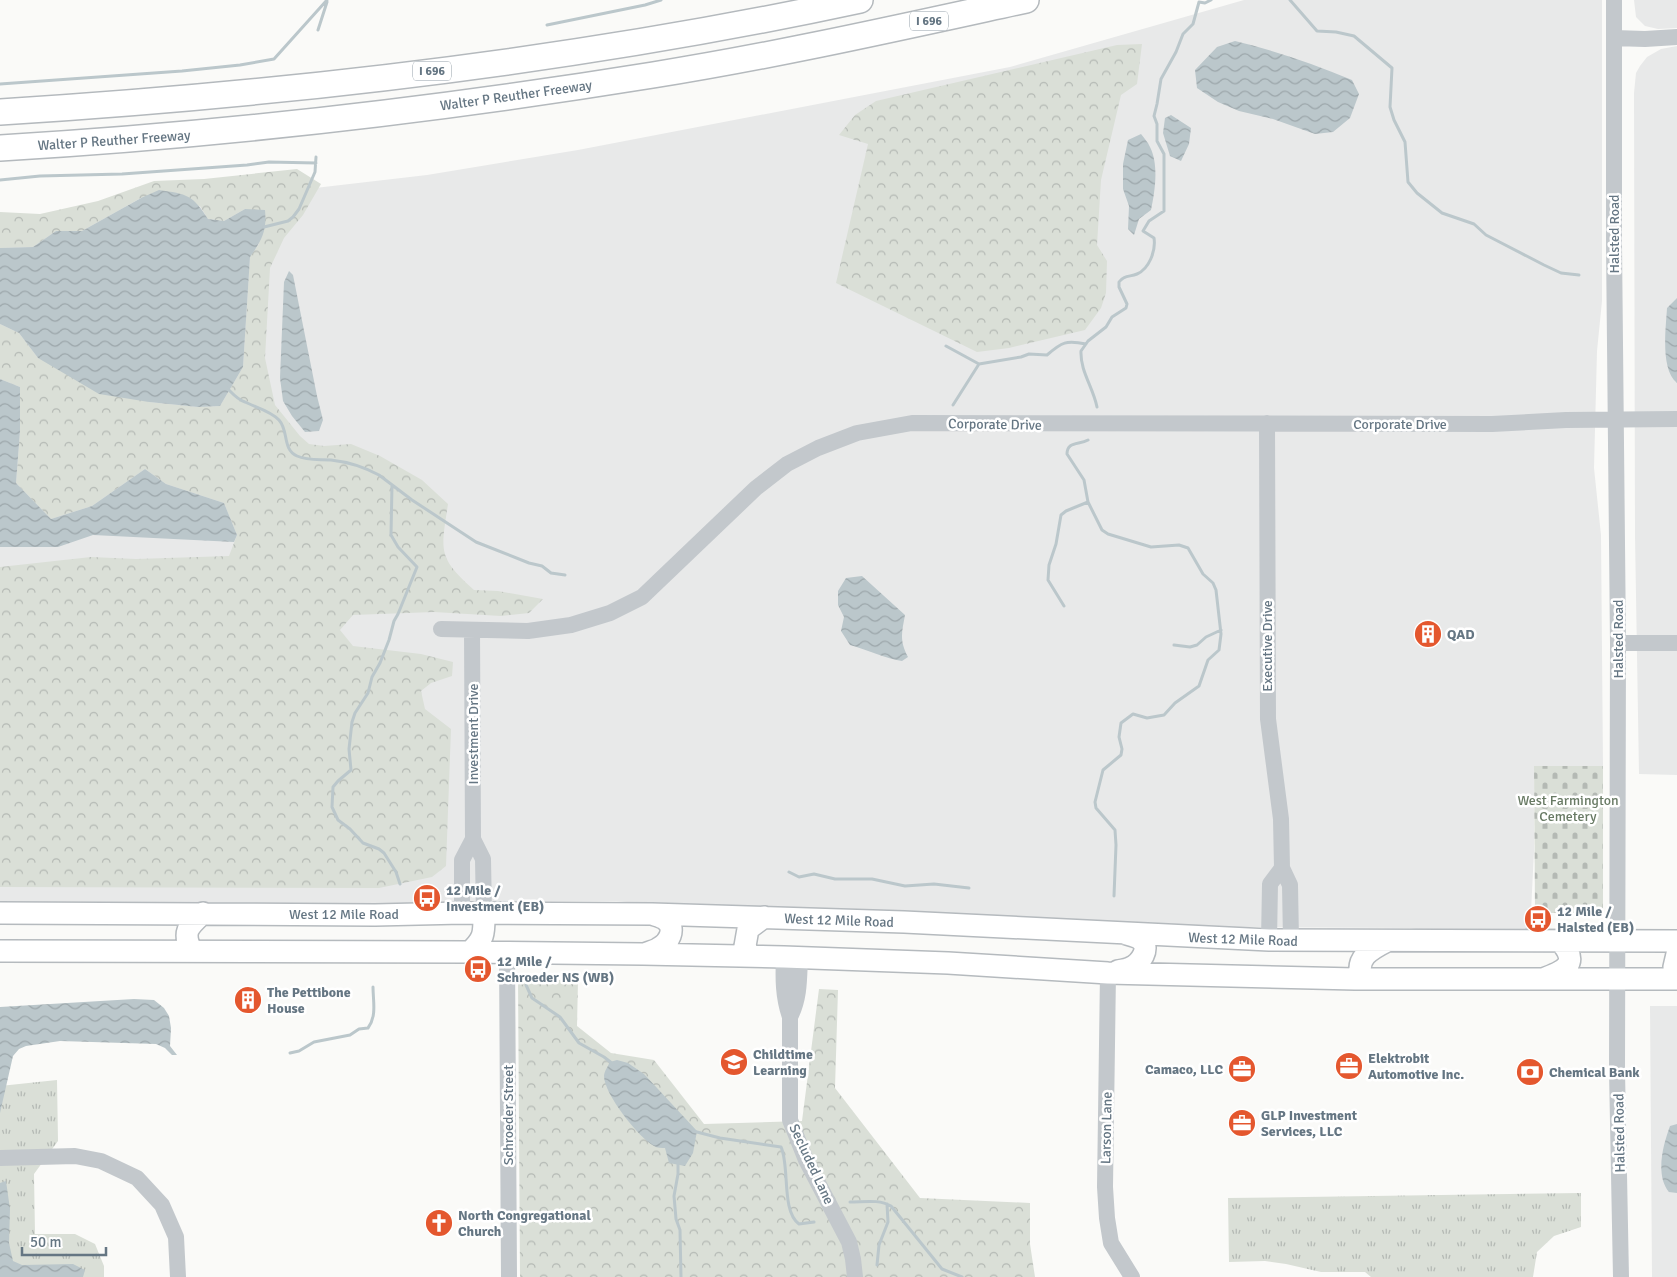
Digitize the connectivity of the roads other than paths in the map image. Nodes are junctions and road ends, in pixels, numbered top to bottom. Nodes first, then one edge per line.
1 (860, 0) edge
2 (1026, 0) edge
3 (1614, 0) edge
4 (1677, 36) edge
5 (1614, 38) junction
6 (0, 112) edge
7 (0, 148) edge
8 (1615, 419) junction
9 (1677, 419) edge
10 (1267, 424) junction
11 (441, 629) dead end
12 (472, 630) junction
13 (1618, 643) junction
14 (1677, 643) edge
15 (473, 839) junction
16 (1282, 868) junction
17 (0, 912) edge
18 (462, 913) junction
19 (484, 913) junction
20 (203, 914) junction
21 (652, 914) junction
22 (764, 917) junction
23 (1124, 934) junction
24 (1269, 940) junction
25 (1291, 940) junction
26 (1618, 940) junction
27 (1387, 941) junction
28 (1560, 941) junction
29 (1677, 941) edge
30 (191, 950) junction
31 (0, 951) edge
32 (470, 952) junction
33 (507, 952) junction
34 (643, 954) junction
35 (1677, 954) edge
36 (749, 956) junction
37 (792, 957) junction
38 (1108, 973) junction
39 (1677, 978) edge
40 (1362, 979) junction
41 (1540, 980) junction
42 (1618, 980) junction
43 (0, 1158) edge
44 (178, 1277) edge
45 (509, 1277) edge
46 (855, 1277) edge
47 (1132, 1277) edge
48 (1621, 1277) edge

1 - 6 highway, I 696
2 - 7 highway, Walter P Reuther Freeway / I 696
3 - 5 street, Halsted Road
4 - 5 street
5 - 8 street, Halsted Road
8 - 9 street, Corporate Drive
8 - 10 street, Corporate Drive
8 - 13 street, Halsted Road
10 - 12 street, Corporate Drive
10 - 16 street, Executive Drive
11 - 12 street, Corporate Drive
12 - 15 street, Investment Drive
13 - 14 street
13 - 26 street, Halsted Road
15 - 18 street, Investment Drive
15 - 19 street, Investment Drive
16 - 24 street
16 - 25 street, Executive Drive
17 - 20 main road, West 12 Mile Road
18 - 19 main road, West 12 Mile Road
18 - 20 main road, West 12 Mile Road
19 - 21 main road, West 12 Mile Road
19 - 32 main road
20 - 30 main road
21 - 22 main road, West 12 Mile Road
21 - 34 main road
22 - 23 main road, West 12 Mile Road
22 - 36 main road
23 - 24 main road, West 12 Mile Road
23 - 38 main road
24 - 25 main road, West 12 Mile Road
25 - 27 main road, West 12 Mile Road
26 - 28 main road, West 12 Mile Road
26 - 29 main road, West 12 Mile Road
26 - 42 street, Halsted Road
27 - 28 main road, West 12 Mile Road
27 - 40 main road
28 - 41 main road
30 - 31 main road
30 - 32 main road
32 - 33 main road
33 - 34 main road
33 - 45 street, Schroeder Street
34 - 36 main road
35 - 39 main road
36 - 37 main road
37 - 38 main road
37 - 46 street, Secluded Lane
38 - 40 main road
38 - 47 street, Larson Lane
39 - 42 main road
40 - 41 main road
41 - 42 main road
42 - 48 street, Halsted Road
43 - 44 street

